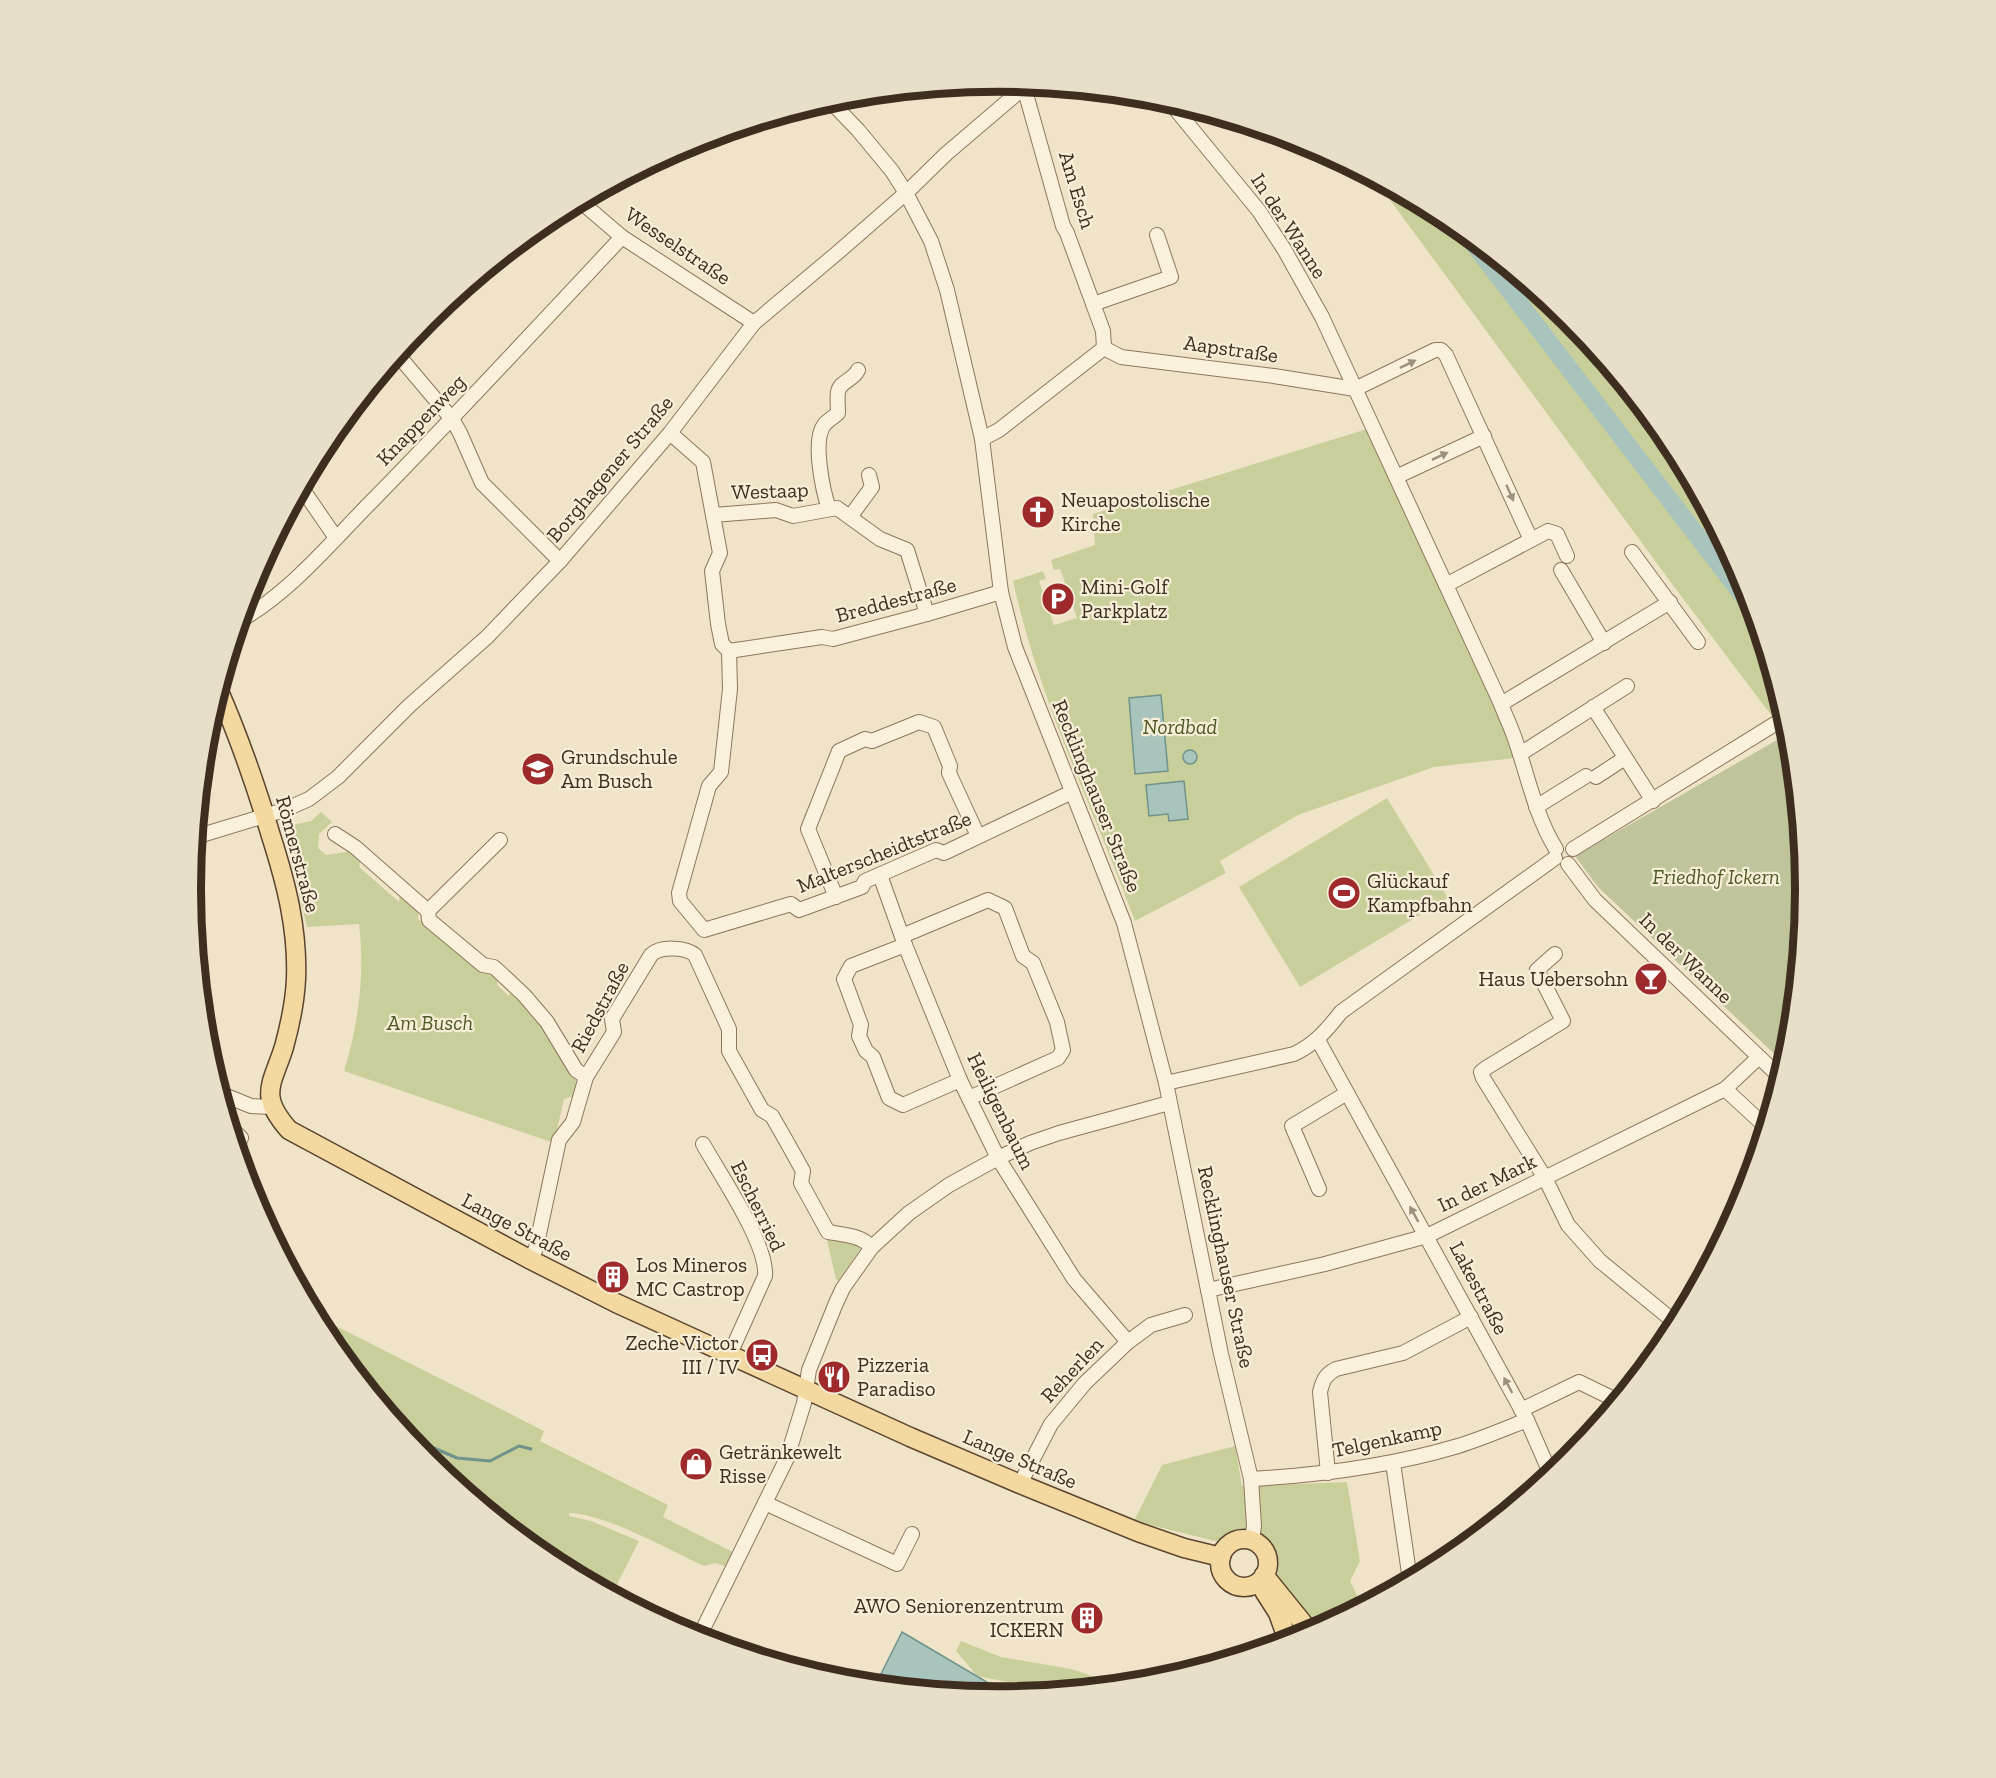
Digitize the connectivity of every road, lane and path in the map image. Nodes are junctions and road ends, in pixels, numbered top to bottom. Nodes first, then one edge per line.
1 (1018, 92) edge
2 (1028, 93) edge
3 (837, 108) edge
4 (1179, 113) edge
5 (906, 193) junction
6 (586, 206) edge
7 (1157, 235) dead end
8 (622, 237) junction
9 (1093, 304) junction
10 (754, 323) junction
11 (1104, 348) junction
12 (401, 359) edge
13 (858, 370) dead end
14 (1355, 389) junction
15 (452, 419) junction
16 (670, 433) junction
17 (1484, 436) junction
18 (982, 439) junction
19 (869, 475) dead end
20 (1396, 477) junction
21 (305, 493) edge
22 (828, 509) junction
23 (713, 514) junction
24 (850, 517) junction
25 (336, 538) junction
26 (1531, 540) junction
27 (1632, 552) dead end
28 (1568, 556) dead end
29 (560, 561) junction
30 (1561, 570) dead end
31 (1446, 585) junction
32 (1001, 592) junction
33 (1670, 602) junction
34 (250, 613) edge
35 (927, 615) junction
36 (1698, 642) dead end
37 (1604, 643) junction
38 (729, 651) junction
39 (1627, 686) dead end
40 (223, 702) edge
41 (1501, 704) junction
42 (1593, 707) junction
43 (1777, 722) edge
44 (1520, 754) junction
45 (1625, 758) junction
46 (1071, 792) junction
47 (1653, 801) junction
48 (1536, 807) junction
49 (266, 816) junction
50 (334, 834) dead end
51 (202, 835) edge
52 (978, 836) junction
53 (500, 840) dead end
54 (1560, 857) junction
55 (880, 875) junction
56 (836, 897) junction
57 (428, 911) junction
58 (903, 941) junction
59 (1556, 954) dead end
60 (1318, 1040) junction
61 (1759, 1057) junction
62 (1774, 1071) edge
63 (586, 1077) junction
64 (960, 1080) junction
65 (1166, 1083) junction
66 (1725, 1089) junction
67 (1347, 1093) junction
68 (229, 1098) edge
69 (969, 1098) junction
70 (1169, 1103) junction
71 (272, 1107) junction
72 (1760, 1121) edge
73 (703, 1144) dead end
74 (998, 1158) junction
75 (1545, 1179) junction
76 (1319, 1189) dead end
77 (1427, 1236) junction
78 (872, 1247) junction
79 (531, 1260) junction
80 (1208, 1290) junction
81 (1185, 1316) dead end
82 (1471, 1317) junction
83 (1670, 1318) edge
84 (1128, 1342) junction
85 (730, 1354) junction
86 (806, 1388) junction
87 (1612, 1398) edge
88 (1524, 1415) junction
89 (1393, 1463) junction
90 (1547, 1467) edge
91 (1328, 1473) junction
92 (1251, 1479) junction
93 (1020, 1484) junction
94 (765, 1503) junction
95 (912, 1534) dead end
96 (1252, 1540) junction
97 (1221, 1557) junction
98 (1409, 1572) edge
99 (1261, 1579) junction
100 (1304, 1626) edge
101 (703, 1629) dead end
102 (1285, 1633) edge

1 - 5 street, Borghagener Straße
2 - 9 street, Am Esch
3 - 5 street, Recklinghauser Straße
4 - 14 street, In der Wanne
5 - 10 street, Borghagener Straße
5 - 18 street, Recklinghauser Straße
6 - 8 street, Wesselstraße
7 - 9 street
8 - 10 street, Wesselstraße
8 - 15 street, Knappenweg
9 - 11 street, Am Esch
10 - 16 street, Borghagener Straße
11 - 14 street, Aapstraße
11 - 18 street
12 - 15 street
13 - 22 street, Westaap
14 -> 17 street
14 - 20 street, In der Wanne
15 - 25 street, Knappenweg
15 - 29 street
16 - 23 street
16 - 29 street, Borghagener Straße
20 -> 17 street
17 -> 26 street
18 - 32 street, Recklinghauser Straße
19 - 24 street
20 - 31 street, In der Wanne
21 - 25 street
22 - 23 street, Westaap
22 - 24 street, Westaap
23 - 38 street
24 - 35 street, Westaap
25 - 34 street, Knappenweg
26 - 28 street
26 - 31 street
27 - 33 street
29 - 49 street, Borghagener Straße
30 - 37 street
31 - 41 street, In der Wanne
32 - 35 street, Breddestraße
32 - 46 street, Recklinghauser Straße
33 - 36 street
33 - 37 street
35 - 38 street, Breddestraße
37 - 41 street
38 - 56 street, Malterscheidtstraße
39 - 42 street
40 - 49 main road, Römerstraße
41 - 44 street, In der Wanne
42 - 44 street
42 - 45 street
43 - 47 street
44 - 48 street, In der Wanne
45 - 47 street
45 - 48 street
46 - 52 street, Malterscheidtstraße
46 - 65 street, Recklinghauser Straße
47 - 54 street
48 - 54 street, In der Wanne
49 - 51 street, Borghagener Straße
49 - 71 main road, Römerstraße
50 - 57 street
52 - 55 street, Malterscheidtstraße
52 - 56 street
53 - 57 street
54 - 60 street
54 - 61 street, In der Wanne
55 - 56 street, Malterscheidtstraße
55 - 58 street, Heiligenbaum
57 - 63 street
58 - 64 street, Heiligenbaum
58 - 64 street
58 - 69 street
59 - 75 street
60 - 65 street
60 - 67 street, Lakestraße
61 - 62 street, In der Wanne
61 - 66 street, In der Mark
63 - 78 street, Riedstraße
63 - 79 street, Riedstraße
64 - 69 street, Heiligenbaum
65 - 70 street, Recklinghauser Straße
66 - 72 street
66 - 75 street, In der Mark
67 - 76 street
77 -> 67 street, Lakestraße
68 - 71 street
69 - 74 street, Heiligenbaum
70 - 74 street
70 - 80 street, Recklinghauser Straße
71 - 79 main road, Lange Straße
73 - 85 street, Escherried
74 - 78 street
74 - 84 street, Heiligenbaum
75 - 77 street, In der Mark
75 - 83 street
77 - 80 street, In der Mark
77 - 82 street, Lakestraße
78 - 86 street
79 - 85 main road, Lange Straße
80 - 92 street, Recklinghauser Straße
81 - 84 street, Reherlen
88 -> 82 street, Lakestraße
82 - 91 street
84 - 93 street, Reherlen
85 - 86 main road, Lange Straße
86 - 93 main road, Lange Straße
86 - 94 street
87 - 88 street, Telgenkamp
88 - 89 street, Telgenkamp
88 - 90 street, Lakestraße
89 - 91 street, Telgenkamp
89 - 98 street
91 - 92 street, Telgenkamp
92 - 96 street, Recklinghauser Straße
93 - 97 main road, Lange Straße
94 - 95 street
94 - 101 street
96 - 97 main road
96 - 99 main road
97 - 99 main road
99 - 100 main road
99 - 102 main road

